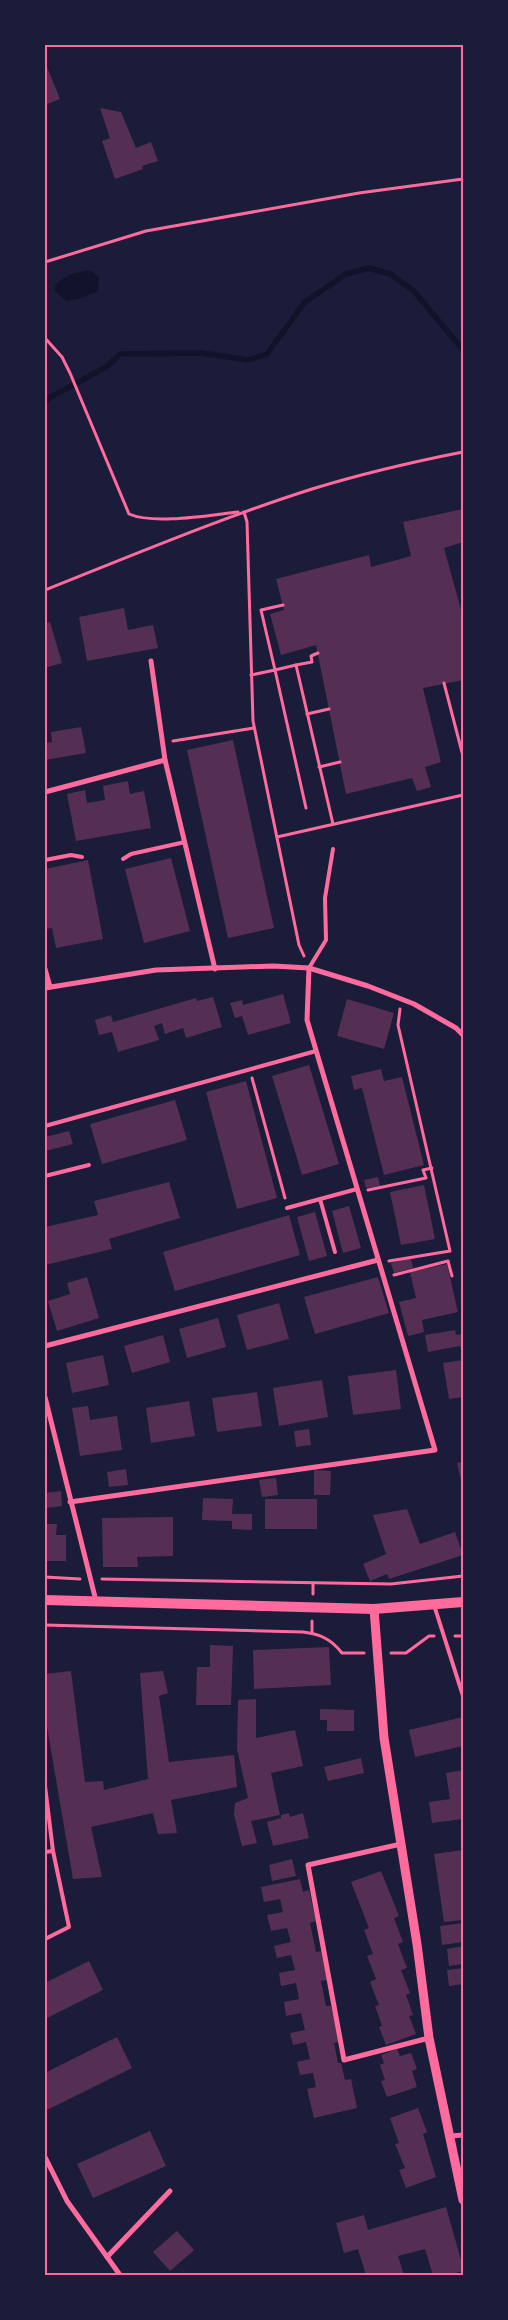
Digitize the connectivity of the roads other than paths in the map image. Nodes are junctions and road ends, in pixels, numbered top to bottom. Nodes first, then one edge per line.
1 (151, 661) dead end
2 (166, 760) junction
3 (45, 792) edge
4 (185, 842) junction
5 (333, 848) dead end
6 (82, 857) dead end
7 (124, 859) dead end
8 (45, 860) edge
9 (309, 968) junction
10 (45, 969) edge
11 (215, 969) junction
12 (48, 987) edge
13 (463, 1035) edge
14 (316, 1051) junction
15 (45, 1126) edge
16 (89, 1165) dead end
17 (45, 1176) edge
18 (357, 1189) junction
19 (320, 1199) junction
20 (288, 1208) road end
21 (335, 1252) dead end
22 (378, 1260) junction
23 (45, 1346) edge
24 (45, 1397) edge
25 (70, 1502) junction
26 (45, 1600) edge
27 (96, 1601) junction
28 (463, 1602) edge
29 (434, 1605) junction
30 (374, 1609) junction
31 (463, 1672) edge
32 (456, 1674) junction
33 (463, 1696) edge
34 (45, 1786) edge
35 (401, 1844) junction
36 (53, 1851) junction
37 (45, 1852) edge
38 (45, 1939) edge
39 (429, 2038) junction
40 (463, 2135) edge
41 (451, 2136) junction
42 (45, 2157) edge
43 (170, 2190) dead end
44 (463, 2200) edge
45 (107, 2257) junction
46 (120, 2275) edge

1 - 2 street
2 - 3 street
2 - 4 street
4 - 7 lane
4 - 11 street
5 - 9 lane
6 - 8 lane
9 - 11 street
9 - 13 street
9 - 14 street
10 - 12 street
11 - 12 street
14 - 15 lane
14 - 18 street
16 - 17 lane
18 - 19 lane
18 - 22 street
19 - 20 lane
19 - 21 lane
22 - 23 street
22 - 25 street
24 - 25 street
25 - 27 street
26 - 27 main road
27 - 30 main road
28 - 29 main road
29 - 30 main road
29 - 32 lane
30 - 35 street
31 - 32 lane
32 - 33 lane
34 - 36 lane
35 - 39 street
35 - 39 street
36 - 37 lane
36 - 38 lane
39 - 41 street
40 - 41 street
41 - 44 street
42 - 45 street
43 - 45 street
45 - 46 street

